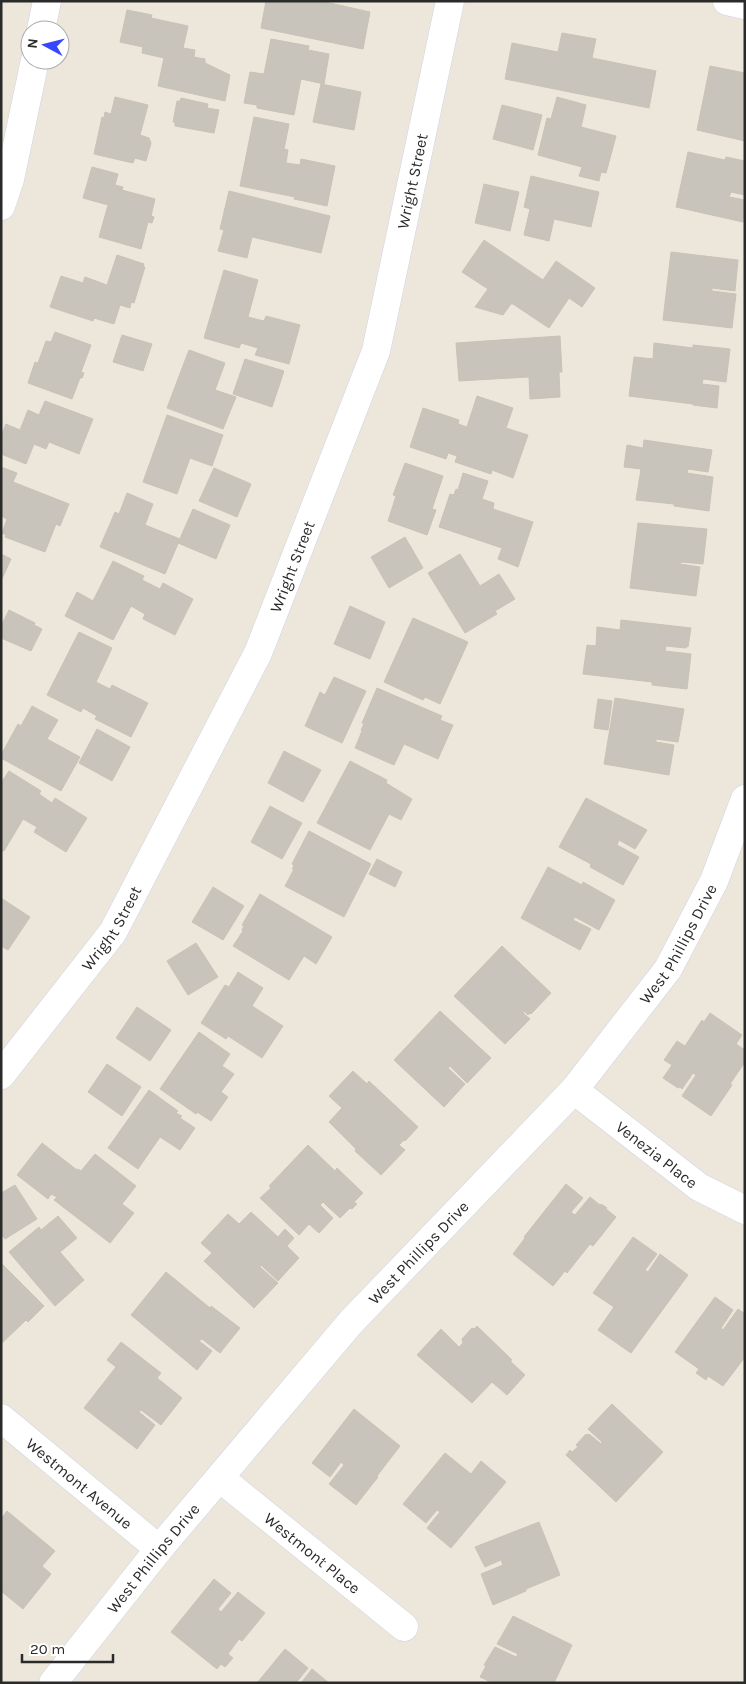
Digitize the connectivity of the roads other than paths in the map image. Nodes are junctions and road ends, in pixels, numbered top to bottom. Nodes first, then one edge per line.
1 (47, 1) edge
2 (450, 1) edge
3 (727, 1) edge
4 (745, 5) edge
5 (43, 20) edge
6 (33, 70) edge
7 (1, 206) edge
8 (745, 799) edge
9 (1, 1075) edge
10 (574, 1090) junction
11 (745, 1210) edge
12 (1, 1418) edge
13 (220, 1478) junction
14 (159, 1548) junction
15 (404, 1627) dead end
16 (53, 1683) edge

1 - 5 street
2 - 9 street, Wright Street
3 - 4 street
6 - 7 street
8 - 10 street, West Phillips Drive
10 - 11 street, Venezia Place
10 - 13 street, West Phillips Drive
12 - 14 street, Westmont Avenue
13 - 14 street, West Phillips Drive
13 - 15 street, Westmont Place
14 - 16 street, West Phillips Drive

